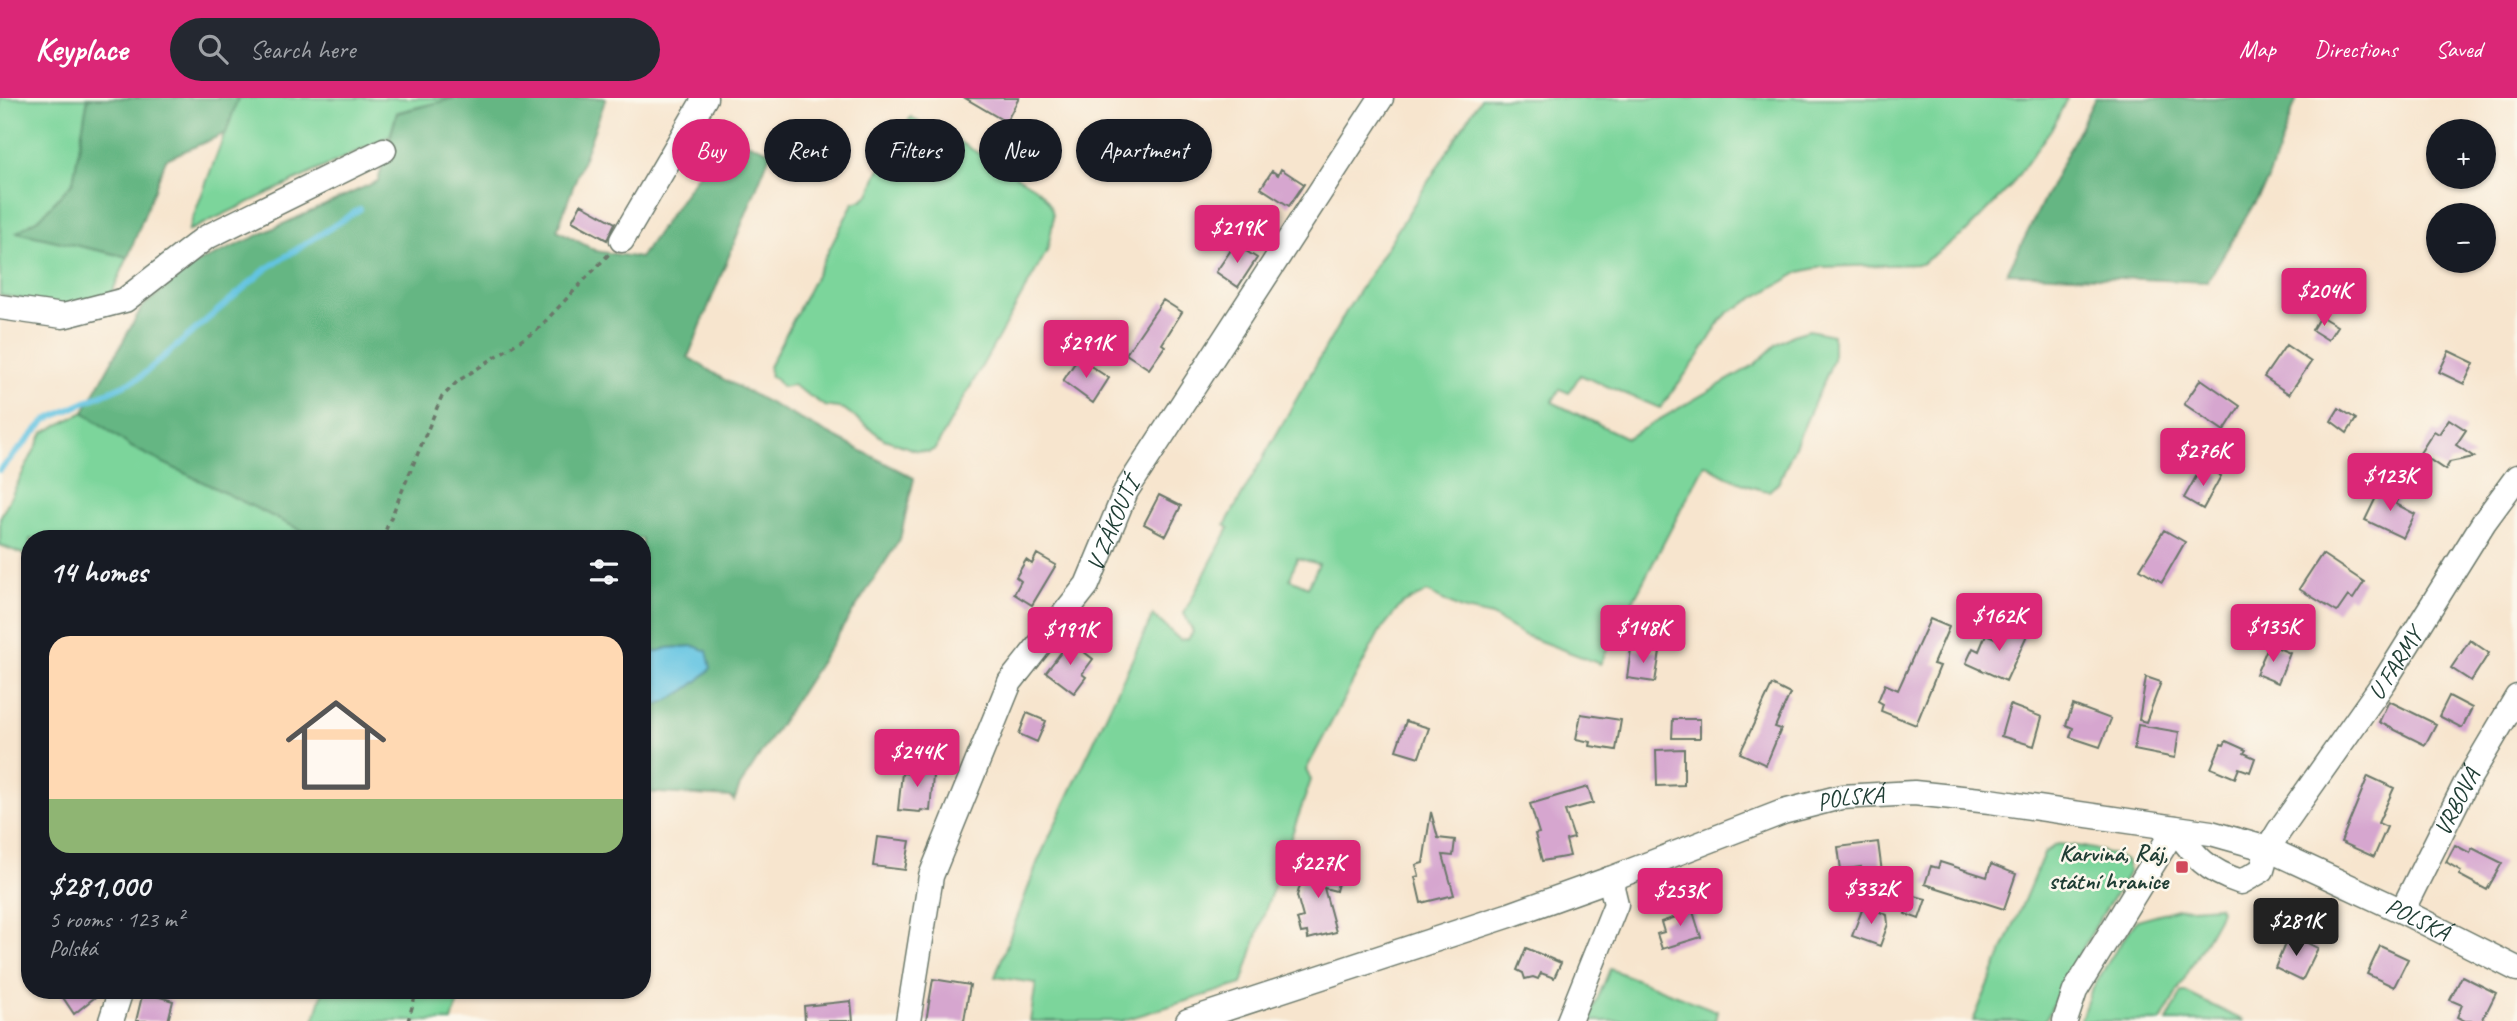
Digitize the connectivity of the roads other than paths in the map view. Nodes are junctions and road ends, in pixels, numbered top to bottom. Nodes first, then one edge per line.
1 (705, 98) edge
2 (1381, 98) edge
3 (384, 150) dead end
4 (622, 240) road end
5 (0, 307) edge
6 (2517, 477) edge
7 (2517, 697) edge
8 (2175, 828) junction
9 (2268, 849) junction
10 (1610, 879) junction
11 (2402, 911) junction
12 (2517, 969) edge
13 (118, 999) edge
14 (1222, 1015) edge
15 (111, 1021) edge
16 (908, 1021) edge
17 (1188, 1021) edge
18 (1569, 1021) edge
19 (2065, 1021) edge

1 - 4 street
2 - 16 street, V ZÁKOUTÍ
3 - 5 street
6 - 9 street, U FARMY
7 - 11 street, VRBOVÁ
8 - 9 street, POLSKÁ
8 - 9 street, U FARMY
8 - 10 street, POLSKÁ
8 - 19 street
9 - 11 street, POLSKÁ
10 - 14 street, POLSKÁ
10 - 18 street
11 - 12 street, POLSKÁ
13 - 15 street
14 - 17 street, POLSKÁ

